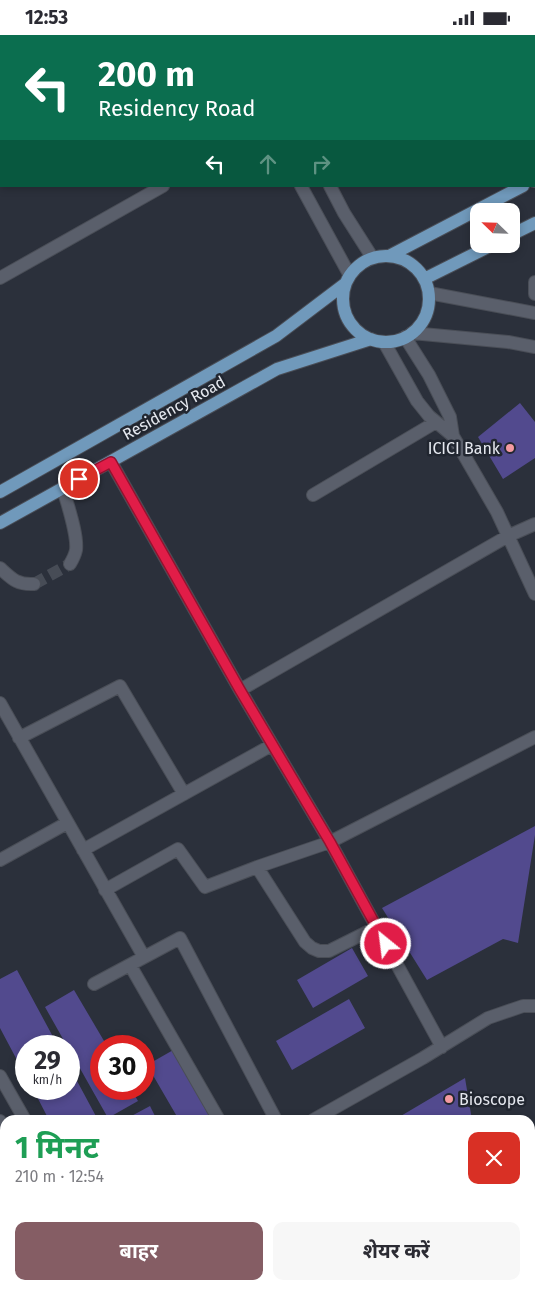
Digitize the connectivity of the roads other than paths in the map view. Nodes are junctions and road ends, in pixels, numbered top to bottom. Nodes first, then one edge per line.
1 (161, 187) edge
2 (302, 187) edge
3 (331, 187) edge
4 (521, 187) edge
5 (535, 223) edge
6 (520, 230) edge
7 (476, 253) edge
8 (389, 255) junction
9 (372, 257) junction
10 (0, 278) edge
11 (348, 279) junction
12 (424, 279) junction
13 (535, 282) edge
14 (429, 293) junction
15 (535, 294) edge
16 (535, 313) edge
17 (409, 335) junction
18 (371, 339) junction
19 (384, 342) junction
20 (535, 347) edge
21 (436, 422) junction
22 (453, 437) junction
23 (111, 462) junction
24 (63, 488) junction
25 (0, 492) edge
26 (313, 495) dead end
27 (0, 523) edge
28 (535, 524) edge
29 (508, 536) junction
30 (70, 564) dead end
31 (0, 568) edge
32 (34, 584) tunnel mouth
33 (535, 594) edge
34 (240, 690) junction
35 (0, 703) edge
36 (535, 737) edge
37 (19, 738) junction
38 (272, 745) junction
39 (184, 794) junction
40 (67, 823) junction
41 (330, 842) junction
42 (82, 850) junction
43 (0, 859) edge
44 (257, 867) junction
45 (106, 891) junction
46 (377, 927) junction
47 (144, 957) junction
48 (130, 965) junction
49 (94, 984) dead end
50 (535, 1006) edge
51 (442, 1047) junction
52 (0, 1076) edge
53 (22, 1115) edge
54 (216, 1115) edge
55 (273, 1115) edge
56 (322, 1115) edge

1 - 10 street
2 - 11 street
3 - 9 street
4 - 8 main road
5 - 6 main road
7 - 12 main road
8 - 9 main road
8 - 12 main road
9 - 11 main road
11 - 18 main road
11 - 25 main road, Residency Road
12 - 14 main road
13 - 15 street
14 - 16 street
14 - 17 main road
17 - 19 main road
17 - 20 street
17 - 22 street
18 - 19 main road
18 - 23 main road, Residency Road
19 - 21 street
21 - 22 street
21 - 26 street
22 - 29 street
23 - 24 main road, Residency Road
23 - 34 street
24 - 27 main road, Residency Road
24 - 30 street
28 - 29 street
29 - 33 street
29 - 34 street
31 - 32 street
34 - 38 street
35 - 37 street
36 - 41 street
37 - 39 street
37 - 40 street
38 - 39 street
38 - 41 street
39 - 42 street
40 - 42 street
40 - 43 street
41 - 44 street
41 - 46 street
42 - 45 street
44 - 45 street
44 - 46 street
45 - 47 street
46 - 51 street
47 - 48 street
47 - 55 street
48 - 49 street
48 - 54 street
50 - 51 street
51 - 56 street
52 - 53 street

